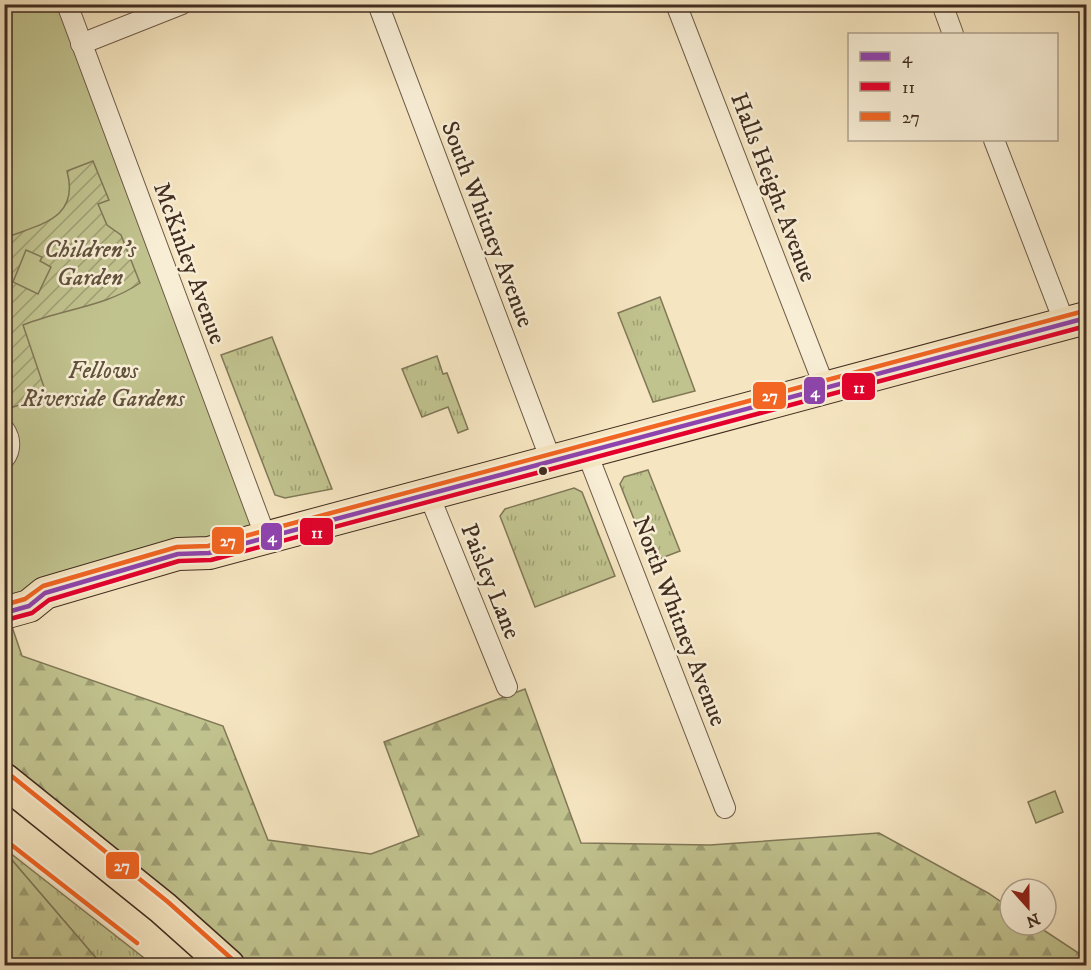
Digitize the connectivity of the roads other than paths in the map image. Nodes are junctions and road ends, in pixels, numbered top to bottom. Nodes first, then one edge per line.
1 (67, 4) edge
2 (182, 4) edge
3 (378, 4) edge
4 (676, 4) edge
5 (942, 4) edge
6 (953, 33) edge
7 (81, 44) junction
8 (994, 141) edge
9 (1076, 321) edge
10 (825, 388) junction
11 (4, 429) edge
12 (587, 453) junction
13 (4, 459) edge
14 (552, 462) junction
15 (429, 495) junction
16 (266, 538) junction
17 (17, 609) edge
18 (507, 687) dead end
19 (4, 780) edge
20 (725, 808) dead end
21 (228, 966) edge

1 - 7 street, McKinley Avenue
2 - 7 street
3 - 14 street, South Whitney Avenue
4 - 10 street, Halls Height Avenue
5 - 6 street
7 - 16 street, McKinley Avenue
8 - 9 street
9 - 10 main road
10 - 12 main road
11 - 13 street
12 - 14 main road
12 - 20 street, North Whitney Avenue
14 - 15 main road
15 - 16 main road
15 - 18 street, Paisley Lane
16 - 17 main road
19 - 21 highway

